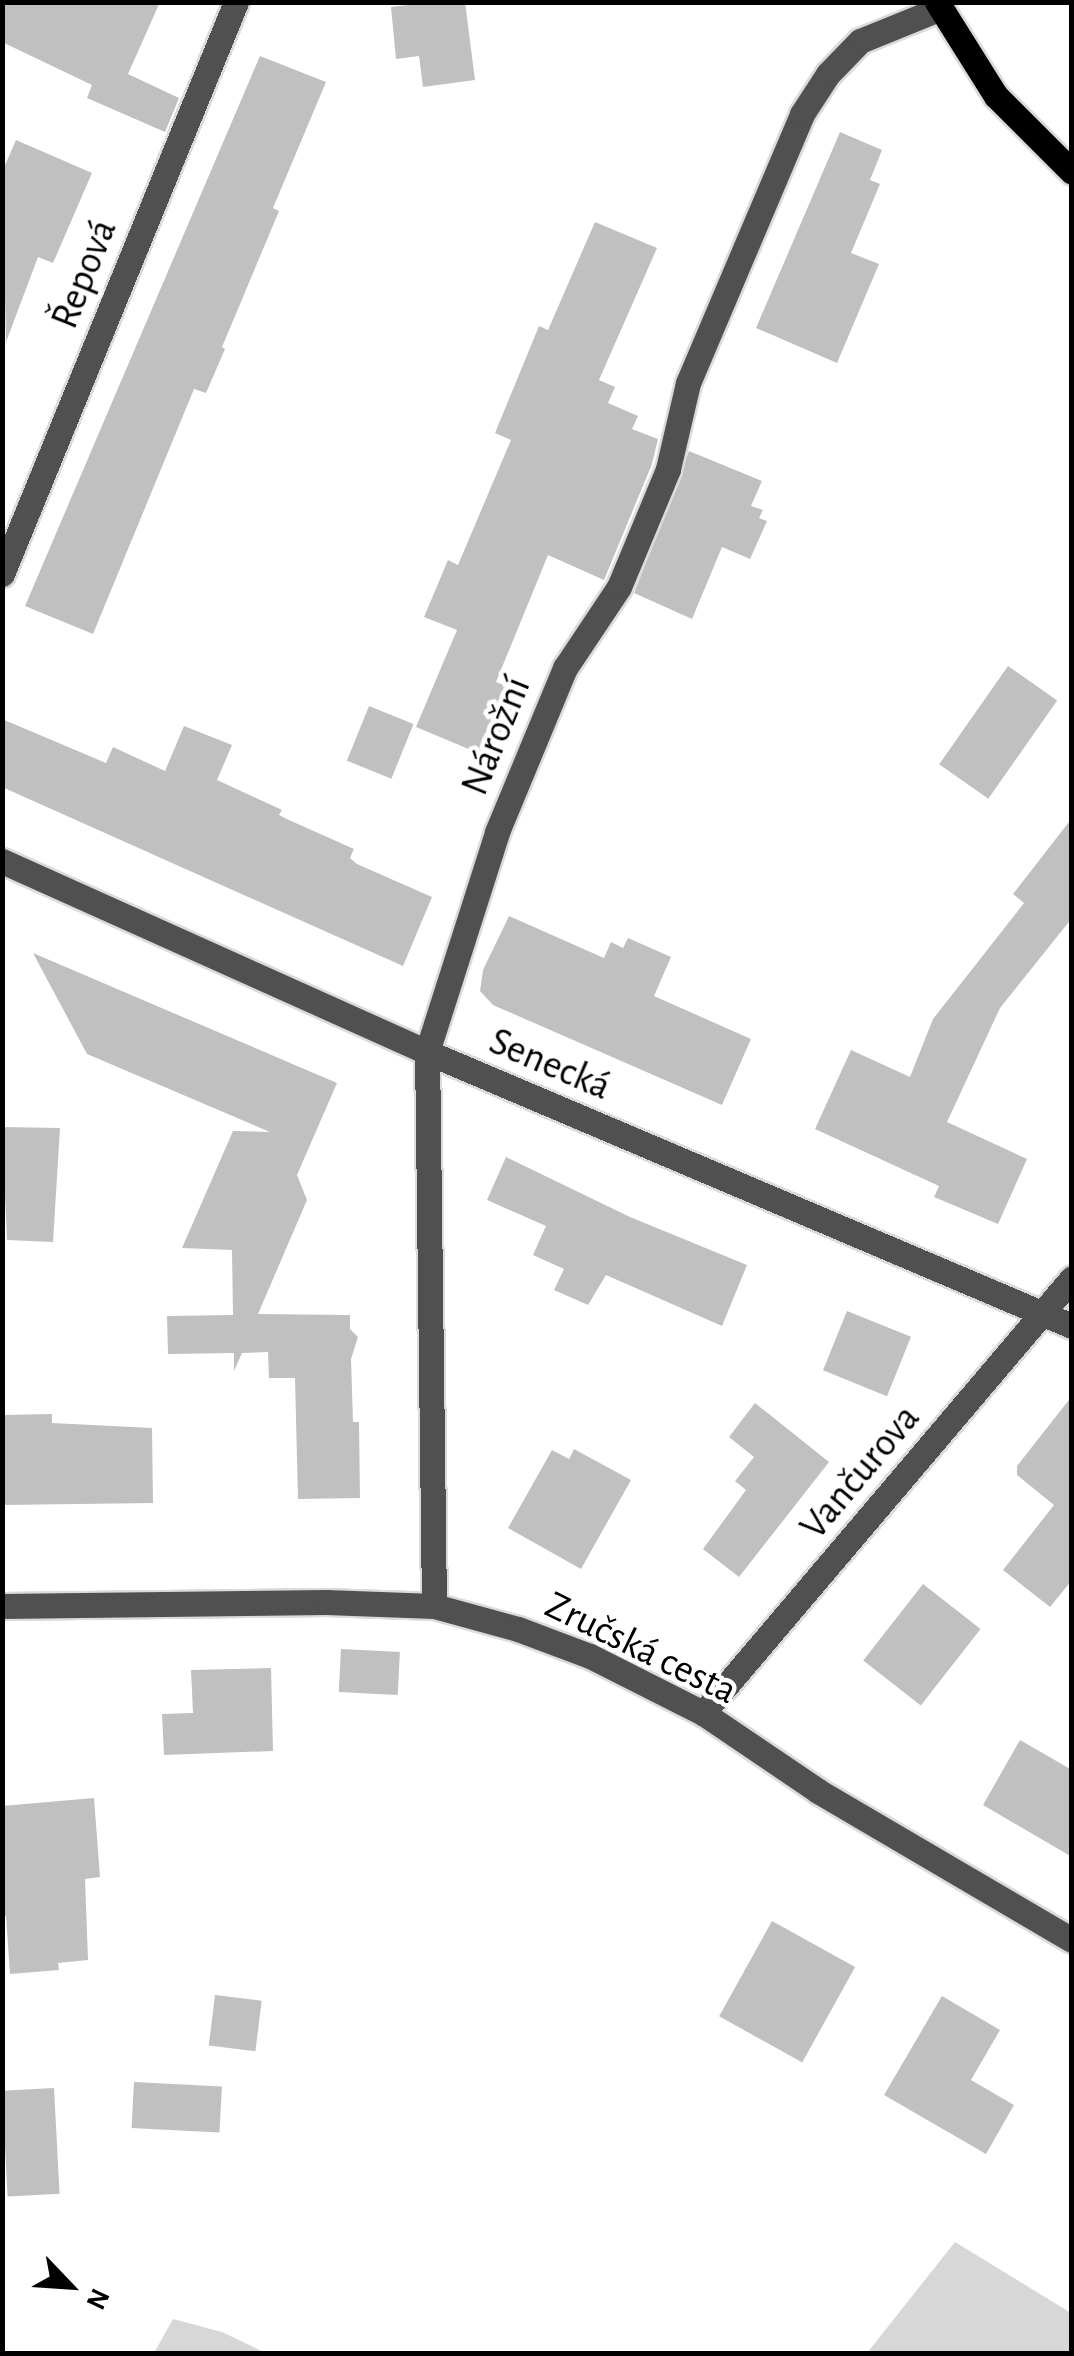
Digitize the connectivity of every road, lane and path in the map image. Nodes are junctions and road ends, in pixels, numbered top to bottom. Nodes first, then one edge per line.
1 (236, 2) edge
2 (938, 6) edge
3 (1072, 172) edge
4 (2, 574) edge
5 (2, 861) edge
6 (427, 1052) junction
7 (1072, 1278) edge
8 (1043, 1315) junction
9 (1072, 1326) edge
10 (2, 1606) edge
11 (434, 1606) junction
12 (704, 1713) junction
13 (1072, 1940) edge

1 - 4 street, Řepová
2 - 3 main road
2 - 6 street, Nárožní
5 - 6 street, Senecká
6 - 8 street, Senecká
6 - 11 street, Nárožní
7 - 8 street, Vančurova
8 - 9 street, Senecká
8 - 12 street, Vančurova
10 - 11 street, Zručská cesta
11 - 12 street, Zručská cesta
12 - 13 street, Zručská cesta

